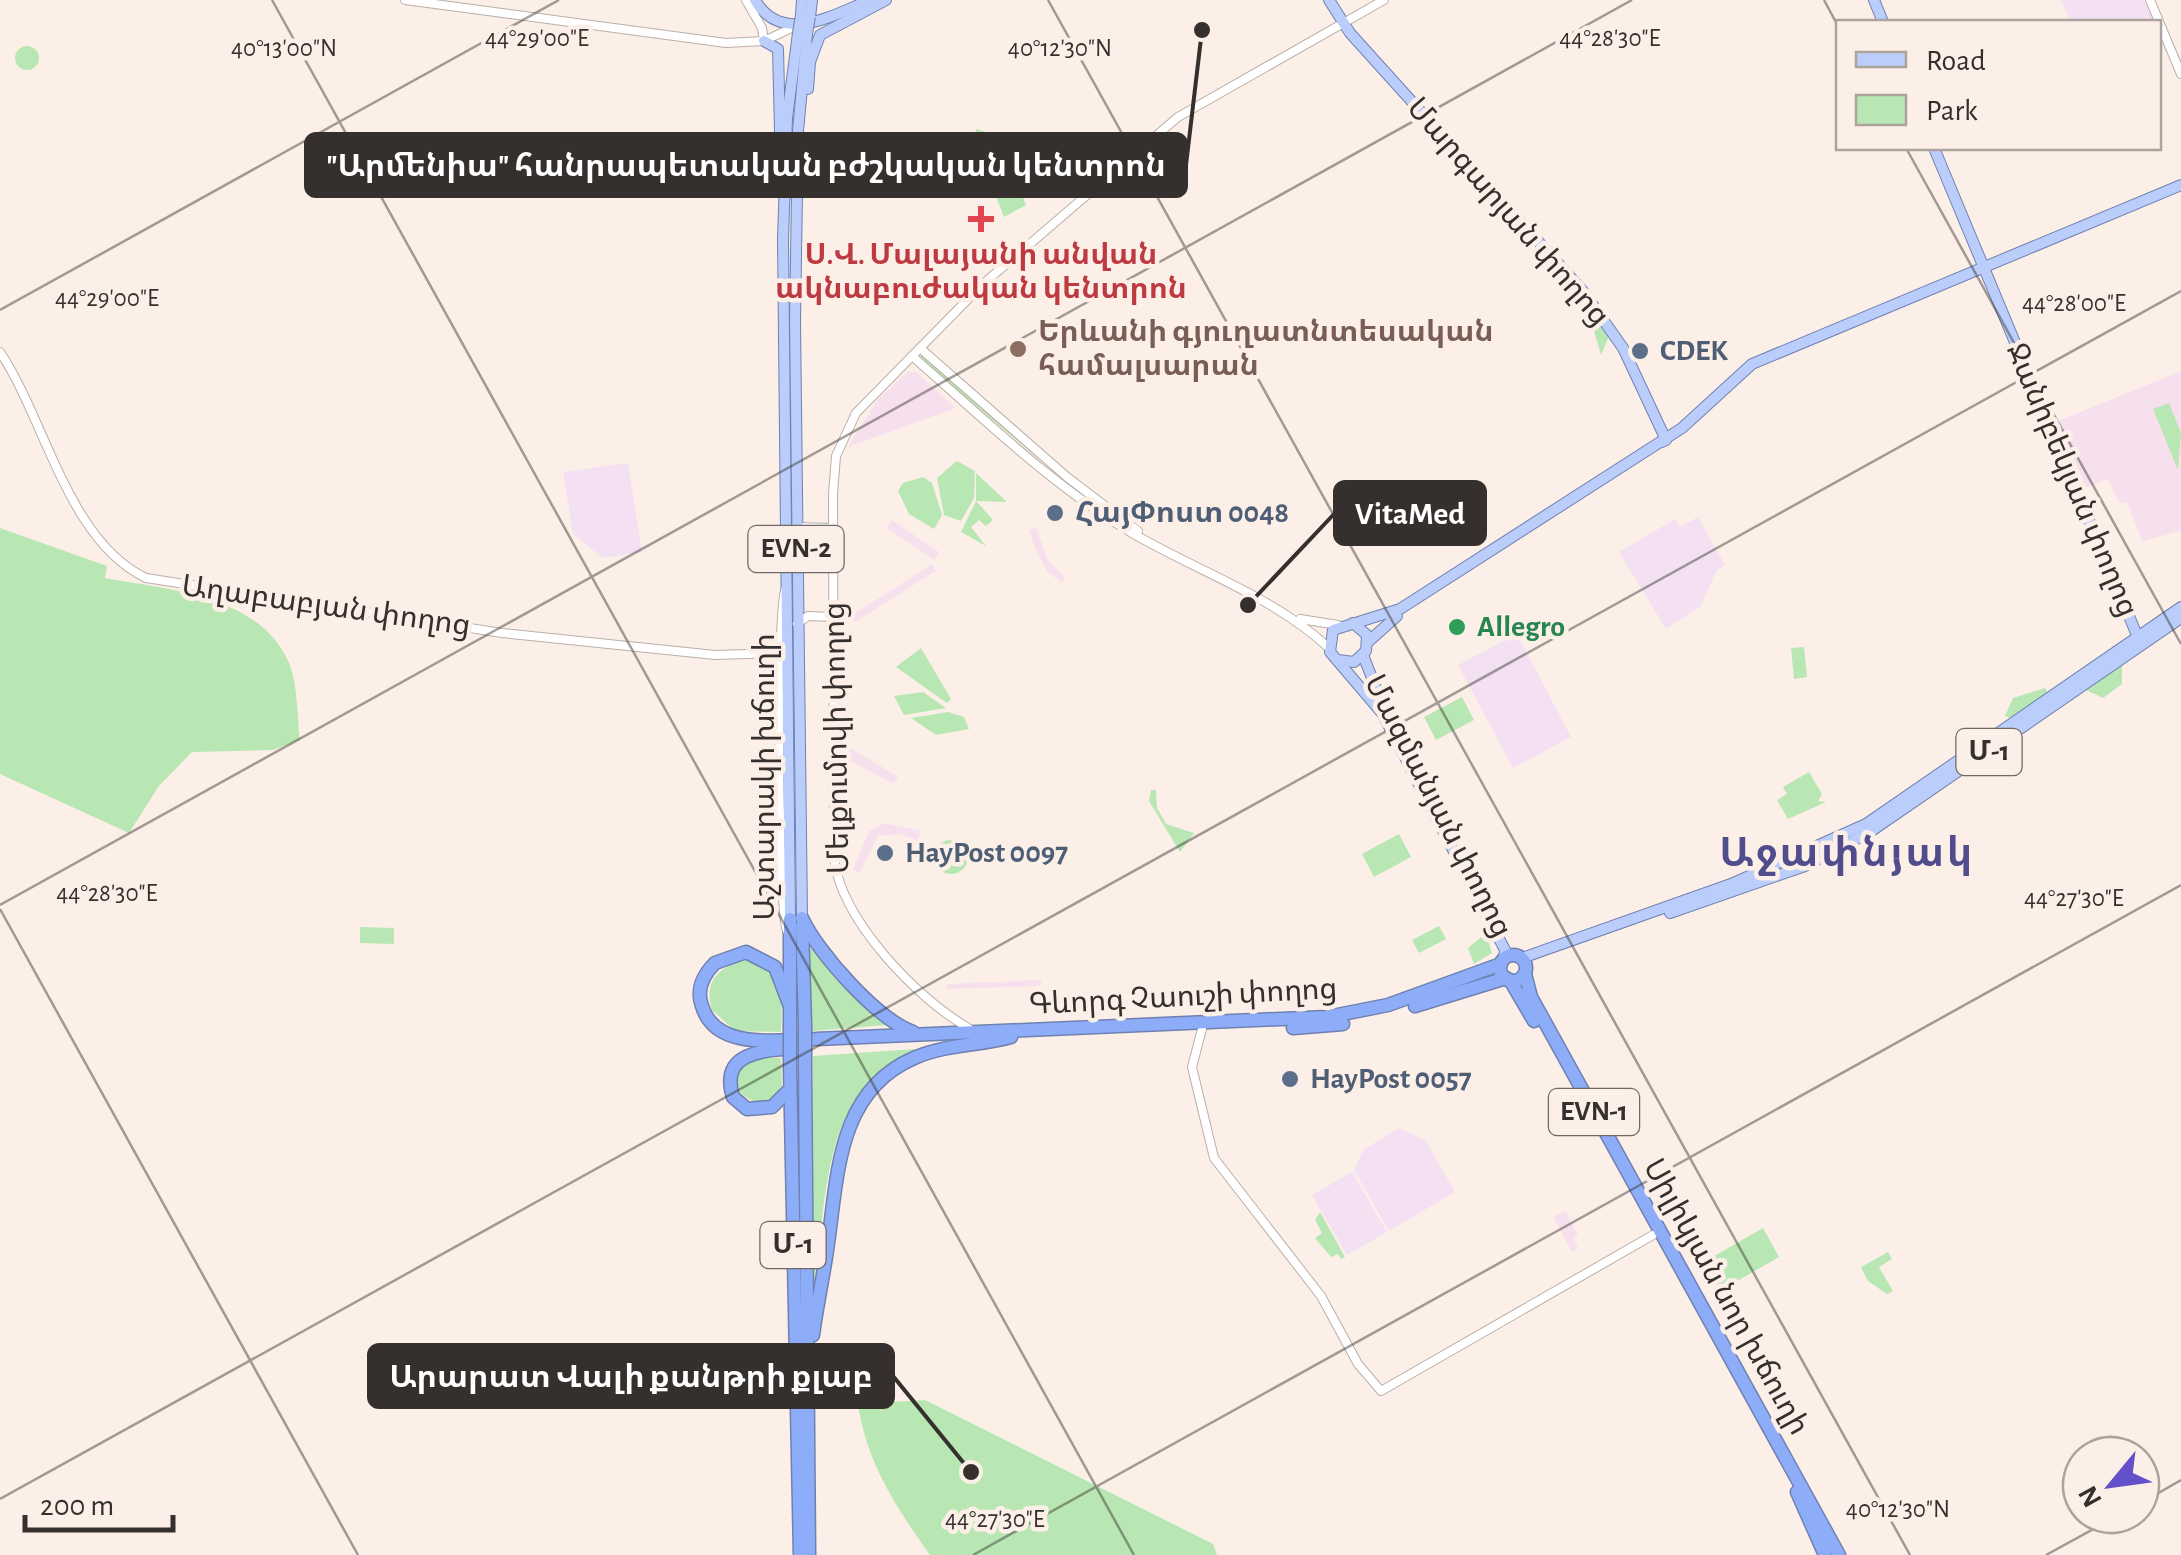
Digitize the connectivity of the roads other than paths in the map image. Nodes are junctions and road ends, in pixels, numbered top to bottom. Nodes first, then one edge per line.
1 (404, 0) edge
2 (746, 0) edge
3 (755, 0) edge
4 (763, 0) edge
5 (802, 0) edge
6 (812, 0) edge
7 (852, 0) edge
8 (870, 0) edge
9 (886, 0) edge
10 (1328, 0) edge
11 (1384, 0) edge
12 (803, 24) junction
13 (1343, 24) junction
14 (2161, 26) edge
15 (764, 41) junction
16 (2181, 74) edge
17 (1935, 150) edge
18 (784, 171) junction
19 (2181, 185) edge
20 (797, 240) junction
21 (1984, 268) junction
22 (790, 321) junction
23 (920, 348) junction
24 (0, 352) edge
25 (912, 356) junction
26 (1665, 439) junction
27 (796, 527) junction
28 (833, 528) junction
29 (789, 584) junction
30 (2181, 607) edge
31 (834, 617) junction
32 (2181, 618) edge
33 (1352, 623) junction
34 (797, 624) junction
35 (1338, 625) junction
36 (2140, 641) junction
37 (1368, 642) junction
38 (1329, 648) junction
39 (780, 653) junction
40 (1364, 655) junction
41 (1338, 660) junction
42 (794, 777) junction
43 (796, 918) junction
44 (790, 936) junction
45 (1514, 967) junction
46 (936, 1004) junction
47 (790, 1006) junction
48 (797, 1025) junction
49 (1202, 1029) junction
50 (978, 1033) junction
51 (920, 1035) junction
52 (938, 1035) junction
53 (1011, 1038) junction
54 (797, 1066) junction
55 (790, 1089) junction
56 (1654, 1235) junction
57 (808, 1402) junction
58 (1786, 1464) junction
59 (804, 1506) junction
60 (800, 1555) edge
61 (809, 1555) edge
62 (1832, 1555) edge

1 - 15 street
2 - 15 street
3 - 12 main road
4 - 12 main road
5 - 12 main road, Աշտարակի խճուղի / EVN-2
6 - 12 main road, Աշտարակի խճուղի / EVN-2
7 - 12 main road
8 - 12 main road
9 - 20 main road
10 - 13 main road, Մարգարյան փողոց
11 - 13 street, Մելքումովի փողոց
12 - 15 street
12 - 18 main road, Աշտարակի խճուղի / EVN-2
12 - 20 main road, Աշտարակի խճուղի / EVN-2
13 - 23 street, Մելքումովի փողոց
13 - 26 main road, Մարգարյան փողոց
14 - 16 street
15 - 18 main road
17 - 21 main road, Ջանիբեկյան փողոց
18 - 22 main road, Աշտարակի խճուղի / EVN-2
19 - 21 main road
20 - 22 main road, Աշտարակի խճուղի / EVN-2
21 - 26 main road
21 - 36 main road, Ջանիբեկյան փողոց
22 - 27 main road, Աշտարակի խճուղի / EVN-2
22 - 29 main road, Աշտարակի խճուղի / EVN-2
23 - 25 street, Մելքումովի փողոց
23 - 35 street
24 - 39 street, Աղաբաբյան փողոց
25 - 28 street, Մելքումովի փողոց
25 - 38 street
26 - 33 main road
26 - 37 main road
27 - 28 street
27 - 34 main road, Աշտարակի խճուղի / EVN-2
28 - 31 street, Մելքումովի փողոց
29 - 39 street
29 - 42 main road, Աշտարակի խճուղի / EVN-2
30 - 36 main road, Մ-1
31 - 34 street
31 - 46 street, Մելքումովի փողոց
32 - 36 main road, Մ-1
33 - 35 main road
33 - 37 main road
34 - 42 main road, Աշտարակի խճուղի / EVN-2
35 - 38 main road
36 - 45 main road, Մ-1
37 - 40 main road
38 - 41 main road
39 - 44 street
40 - 41 main road
40 - 45 main road, Մազմանյան փողոց
41 - 45 main road, Մազմանյան փողոց
42 - 43 main road, Աշտարակի խճուղի / EVN-2
43 - 44 highway, Աշտարակի խճուղի / EVN-2
43 - 48 highway, Աշտարակի խճուղի / EVN-2
43 - 51 highway
44 - 47 highway, Աշտարակի խճուղի / EVN-2
45 - 49 highway, Գևորգ Չաուշի փողոց / Մ-1
45 - 50 highway, Գևորգ Չաուշի փողոց / Մ-1
45 - 56 highway, Սիլիկյան նոր խճուղի / EVN-1
45 - 58 highway, Սիլիկյան նոր խճուղի / EVN-1
46 - 50 street, Մելքումովի փողոց
46 - 52 street
47 - 48 highway, Աշտարակի խճուղի
47 - 51 highway, Գևորգ Չաուշի փողոց
48 - 54 highway, Աշտարակի խճուղի / EVN-2, bridge
49 - 53 highway, Գևորգ Չաուշի փողոց / Մ-1
49 - 56 street
50 - 52 highway, Գևորգ Չաուշի փողոց / Մ-1
51 - 52 highway, Գևորգ Չաուշի փողոց / Մ-1
53 - 55 highway
53 - 57 highway
54 - 55 highway, Աշտարակի խճուղի / Մ-1
54 - 57 highway, Աշտարակի խճուղի / EVN-2
55 - 59 highway, Աշտարակի խճուղի / Մ-1
56 - 58 highway, Սիլիկյան նոր խճուղի / EVN-1
57 - 59 highway, Աշտարակի խճուղի / Մ-1
58 - 62 highway, Սիլիկյան նոր խճուղի / EVN-1
58 - 62 highway, Սիլիկյան նոր խճուղի / EVN-1
59 - 60 highway, Աշտարակի խճուղի / Մ-1
59 - 61 highway, Աշտարակի խճուղի / Մ-1

